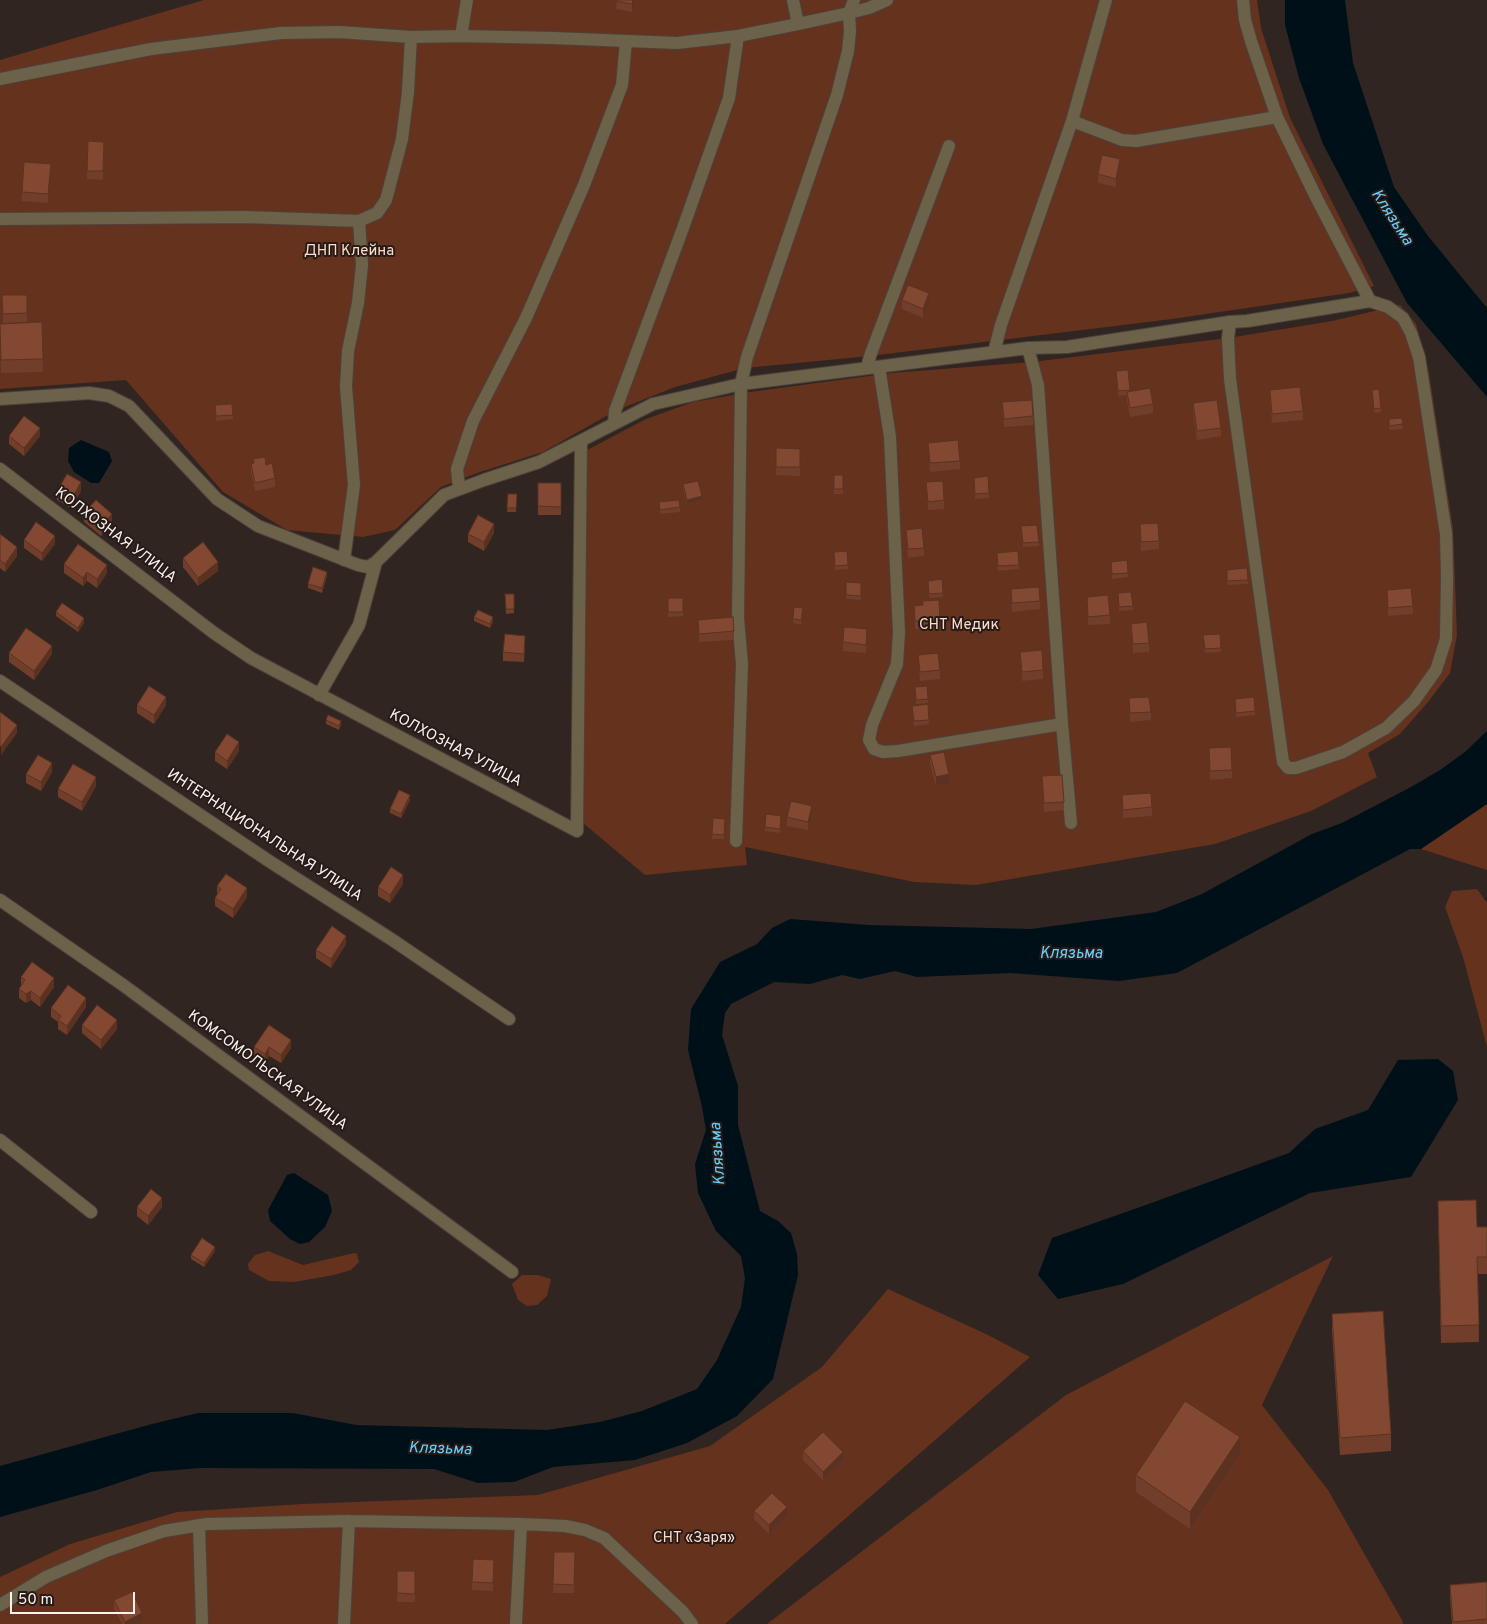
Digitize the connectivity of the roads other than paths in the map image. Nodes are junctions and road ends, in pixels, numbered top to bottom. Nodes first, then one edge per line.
1 (468, 0) edge
2 (793, 0) edge
3 (854, 0) edge
4 (887, 0) edge
5 (1106, 0) edge
6 (1243, 0) edge
7 (849, 13) junction
8 (798, 24) junction
9 (461, 36) junction
10 (738, 36) junction
11 (411, 37) junction
12 (626, 41) junction
13 (0, 78) edge
14 (1277, 117) junction
15 (1072, 121) junction
16 (949, 146) dead end
17 (0, 218) edge
18 (360, 220) junction
19 (1370, 301) junction
20 (1230, 322) junction
21 (1028, 348) junction
22 (994, 352) junction
23 (873, 367) junction
24 (741, 384) junction
25 (0, 399) edge
26 (614, 424) junction
27 (581, 441) junction
28 (0, 469) edge
29 (459, 488) junction
30 (344, 560) junction
31 (376, 562) junction
32 (0, 681) edge
33 (319, 695) junction
34 (1062, 724) junction
35 (1071, 823) dead end
36 (736, 841) dead end
37 (0, 900) edge
38 (509, 1020) dead end
39 (0, 1140) edge
40 (91, 1212) dead end
41 (512, 1272) dead end
42 (349, 1521) junction
43 (521, 1524) junction
44 (199, 1525) junction
45 (0, 1605) edge
46 (202, 1624) edge
47 (344, 1624) edge
48 (516, 1624) edge
49 (692, 1624) edge

1 - 9 street
2 - 8 street
3 - 7 street
4 - 7 street
5 - 15 street
6 - 14 street
7 - 8 street
7 - 24 street
8 - 10 street
9 - 11 street
9 - 12 street
10 - 12 street
10 - 26 street
11 - 13 street
11 - 18 street
12 - 29 street
14 - 15 street
14 - 19 street
15 - 22 street
16 - 23 street
17 - 18 street
18 - 30 street
19 - 20 street
19 - 20 street
20 - 21 street
21 - 22 street
21 - 34 street
22 - 23 street
23 - 24 street
23 - 34 street
24 - 26 street
24 - 36 street
25 - 30 street
26 - 27 street
27 - 29 street
27 - 33 street, КОЛХОЗНАЯ УЛИЦА
28 - 33 street, КОЛХОЗНАЯ УЛИЦА
29 - 31 street
30 - 31 street
31 - 33 street
32 - 38 street, ИНТЕРНАЦИОНАЛЬНАЯ УЛИЦА
34 - 35 street
37 - 41 street, КОМСОМОЛЬСКАЯ УЛИЦА
39 - 40 street
42 - 43 street
42 - 44 street
42 - 47 street
43 - 48 street
43 - 49 street
44 - 45 street
44 - 46 street

